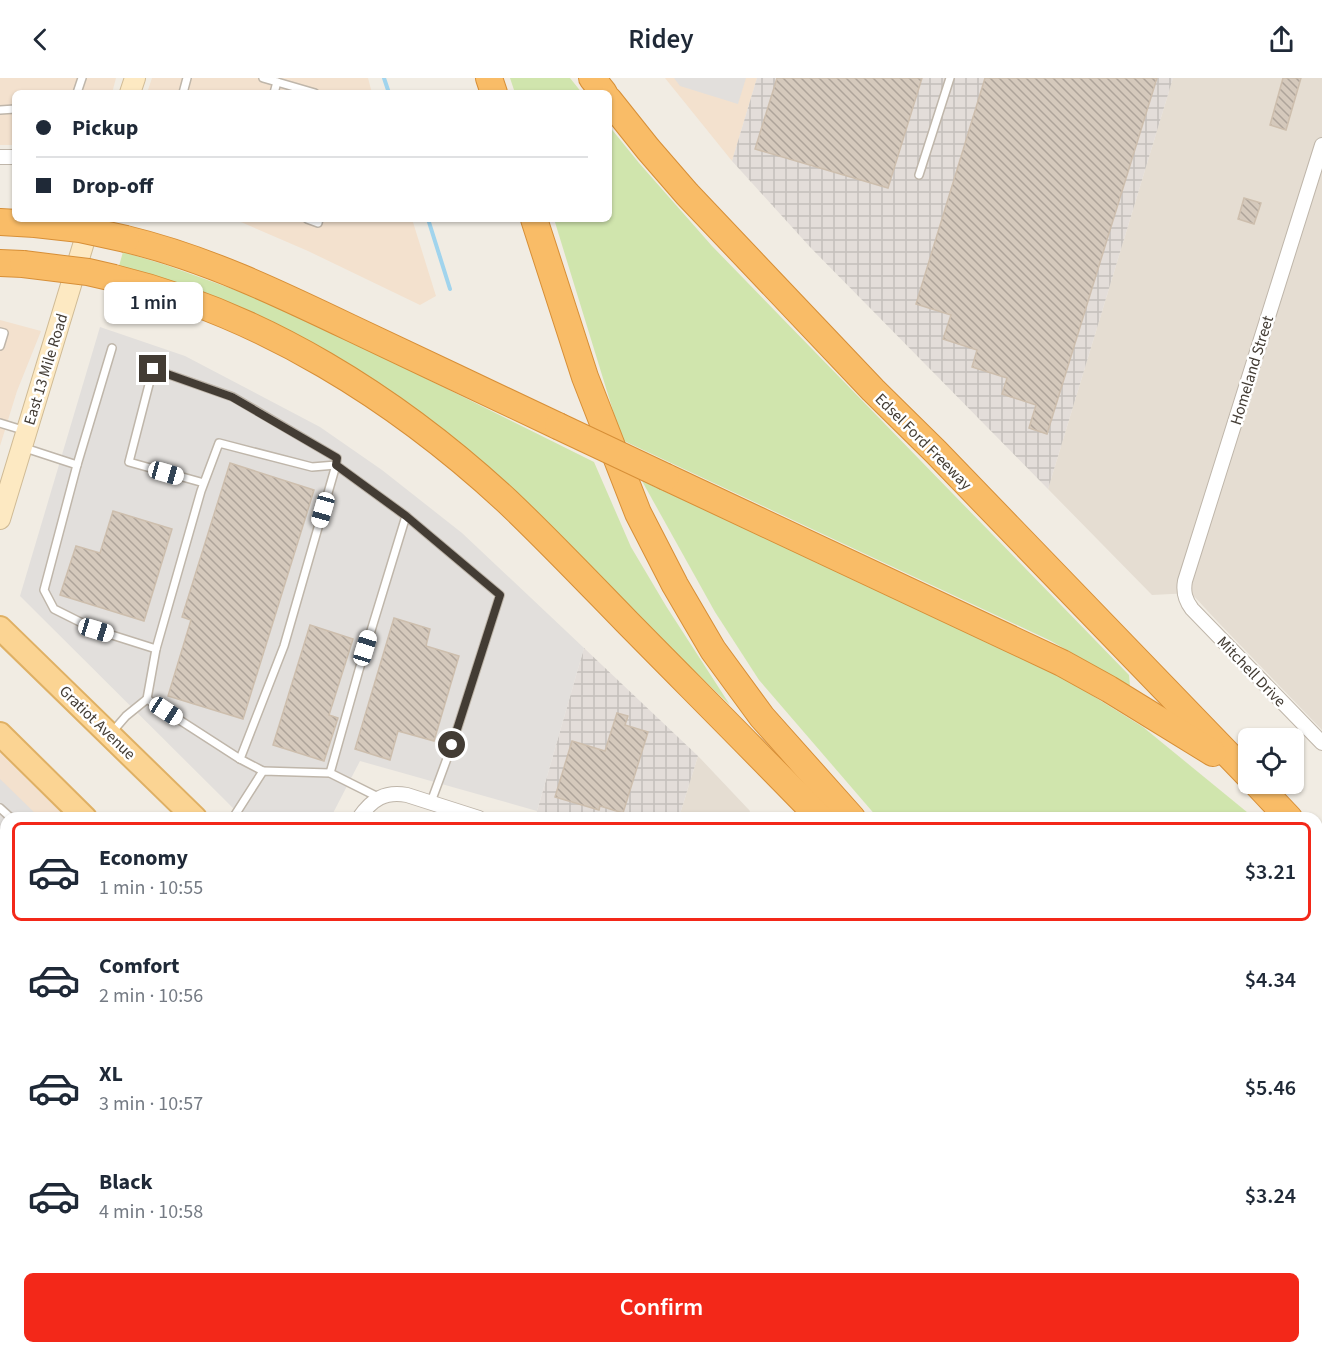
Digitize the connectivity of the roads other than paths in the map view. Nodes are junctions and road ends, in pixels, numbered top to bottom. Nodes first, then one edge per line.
1 (263, 78) edge
2 (592, 78) edge
3 (950, 78) edge
4 (277, 82) junction
5 (275, 90) edge
6 (305, 90) edge
7 (602, 90) edge
8 (612, 104) edge
9 (1322, 145) edge
10 (919, 175) dead end
11 (0, 222) edge
12 (90, 222) edge
13 (535, 222) edge
14 (12, 264) edge
15 (0, 332) edge
16 (0, 346) edge
17 (112, 348) dead end
18 (0, 423) edge
19 (24, 439) junction
20 (77, 465) junction
21 (336, 465) junction
22 (204, 483) junction
23 (406, 516) junction
24 (0, 519) edge
25 (1185, 596) joint
26 (0, 628) edge
27 (156, 649) junction
28 (147, 699) junction
29 (0, 734) edge
30 (110, 734) junction
31 (1322, 743) edge
32 (240, 759) junction
33 (1238, 765) edge
34 (1238, 769) edge
35 (263, 771) junction
36 (330, 773) junction
37 (1266, 794) edge
38 (378, 797) junction
39 (431, 802) junction
40 (176, 809) edge
41 (79, 812) edge
42 (237, 812) edge
43 (363, 812) edge
44 (461, 812) edge
45 (814, 812) edge
46 (847, 812) edge
47 (1283, 812) edge

1 - 4 lane
2 - 7 highway
3 - 10 lane
4 - 5 lane
4 - 6 lane
8 - 33 highway, Edsel Ford Freeway
9 - 25 street, Homeland Street
11 - 34 highway, bridge
12 - 19 main road, East 13 Mile Road
13 - 46 highway
14 - 45 highway, bridge
15 - 16 lane
17 - 20 lane
18 - 19 lane
19 - 20 lane
19 - 24 main road, East 13 Mile Road
20 - 27 lane
21 - 22 lane
21 - 22 lane
21 - 23 lane
21 - 32 lane
22 - 27 lane
23 - 36 lane
23 - 39 lane
25 - 31 street, Mitchell Drive
26 - 30 main road, Gratiot Avenue
27 - 28 lane
28 - 30 lane
28 - 32 lane
29 - 41 main road
30 - 40 main road, Gratiot Avenue
32 - 35 lane
35 - 36 lane
35 - 42 lane
36 - 38 lane
37 - 47 highway, Edsel Ford Freeway
38 - 39 street
38 - 43 street
39 - 44 street

